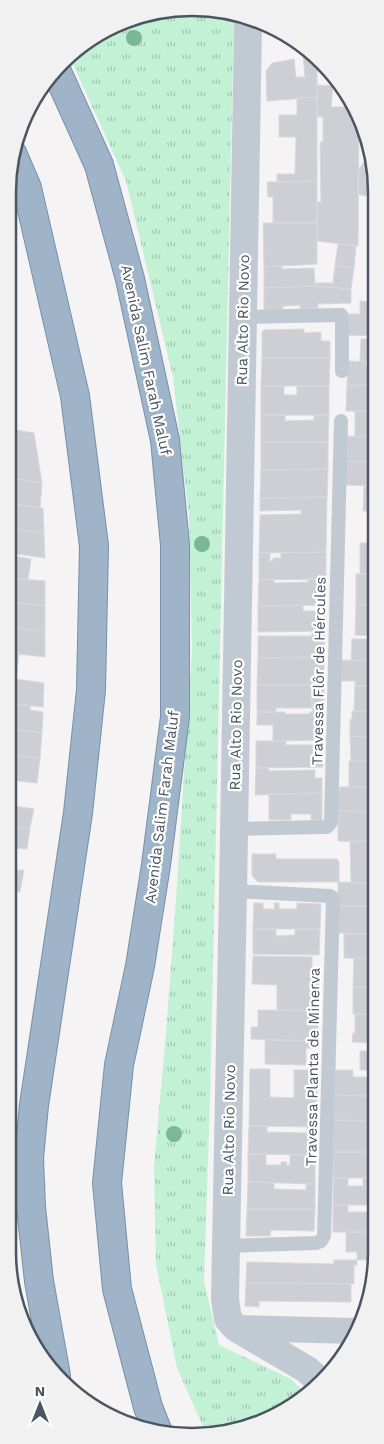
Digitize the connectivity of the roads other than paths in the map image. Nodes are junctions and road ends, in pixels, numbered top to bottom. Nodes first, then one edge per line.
1 (248, 26) edge
2 (59, 77) edge
3 (18, 168) edge
4 (243, 317) junction
5 (342, 371) dead end
6 (341, 421) dead end
7 (234, 829) junction
8 (233, 891) junction
9 (18, 1160) edge
10 (226, 1246) junction
11 (236, 1328) junction
12 (350, 1331) edge
13 (53, 1359) edge
14 (315, 1377) edge
15 (154, 1423) edge

1 - 4 street, Rua Alto Rio Novo
2 - 15 highway, Avenida Salim Farah Maluf
3 - 9 highway
4 - 5 lane
4 - 7 street, Rua Alto Rio Novo
6 - 7 lane, Travessa Flôr de Hércules
7 - 8 street, Rua Alto Rio Novo
8 - 10 street, Rua Alto Rio Novo
8 - 10 lane, Travessa Planta de Minerva
9 - 13 highway
10 - 11 street, Rua Alto Rio Novo
11 - 12 street
11 - 14 street

